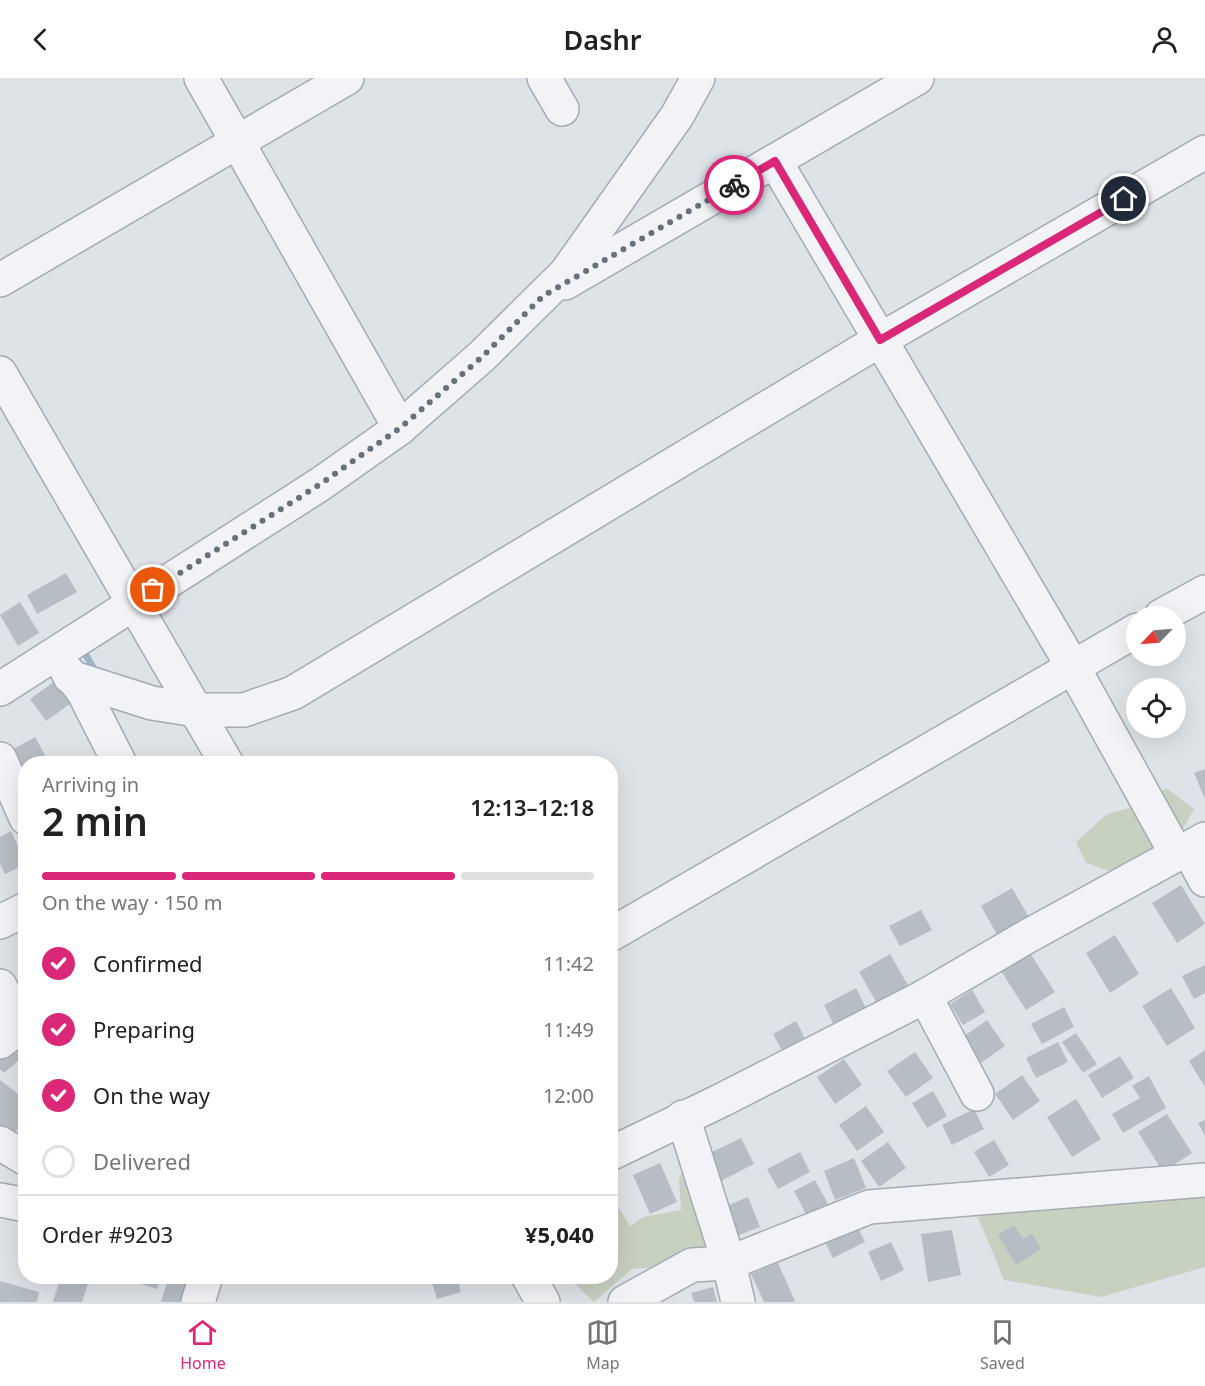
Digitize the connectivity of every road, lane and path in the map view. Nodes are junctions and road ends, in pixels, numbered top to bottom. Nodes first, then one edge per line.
1 (201, 78) edge
2 (347, 78) edge
3 (544, 78) edge
4 (698, 78) edge
5 (917, 78) edge
6 (562, 109) dead end
7 (238, 142) junction
8 (1205, 152) edge
9 (775, 161) junction
10 (0, 280) edge
11 (543, 296) junction
12 (880, 340) junction
13 (0, 373) edge
14 (400, 428) junction
15 (1205, 592) edge
16 (134, 602) junction
17 (1179, 606) edge
18 (1126, 636) edge
19 (64, 664) junction
20 (1073, 667) junction
21 (0, 689) edge
22 (196, 710) junction
23 (116, 756) edge
24 (222, 756) edge
25 (0, 759) edge
26 (18, 800) edge
27 (1190, 847) edge
28 (1205, 880) edge
29 (18, 913) edge
30 (0, 922) edge
31 (618, 930) edge
32 (0, 986) edge
33 (925, 996) junction
34 (18, 1022) edge
35 (18, 1028) edge
36 (0, 1042) edge
37 (977, 1094) dead end
38 (683, 1117) junction
39 (0, 1143) edge
40 (618, 1150) edge
41 (18, 1155) edge
42 (1205, 1180) edge
43 (0, 1200) edge
44 (18, 1203) edge
45 (729, 1263) junction
46 (204, 1284) edge
47 (533, 1284) edge
48 (198, 1302) edge
49 (543, 1302) edge
50 (625, 1302) edge
51 (738, 1302) edge

1 - 7 street
2 - 7 street
3 - 6 street
4 - 11 street
5 - 9 street
7 - 10 street
7 - 14 street
8 - 12 street
9 - 11 street
9 - 12 street
11 - 14 street
12 - 20 street
12 - 22 street
13 - 16 street
14 - 16 street
15 - 17 street
16 - 19 street
16 - 22 street
18 - 20 street
19 - 21 street
19 - 22 street
19 - 23 street
20 - 27 street
20 - 31 street
22 - 24 street
25 - 26 street
27 - 28 street
27 - 33 street
29 - 30 street
32 - 34 street
33 - 37 street
33 - 38 street
35 - 36 street
38 - 40 street
38 - 45 street
39 - 41 street
42 - 45 street
43 - 44 street
45 - 50 street
45 - 51 street
46 - 48 street
47 - 49 street

